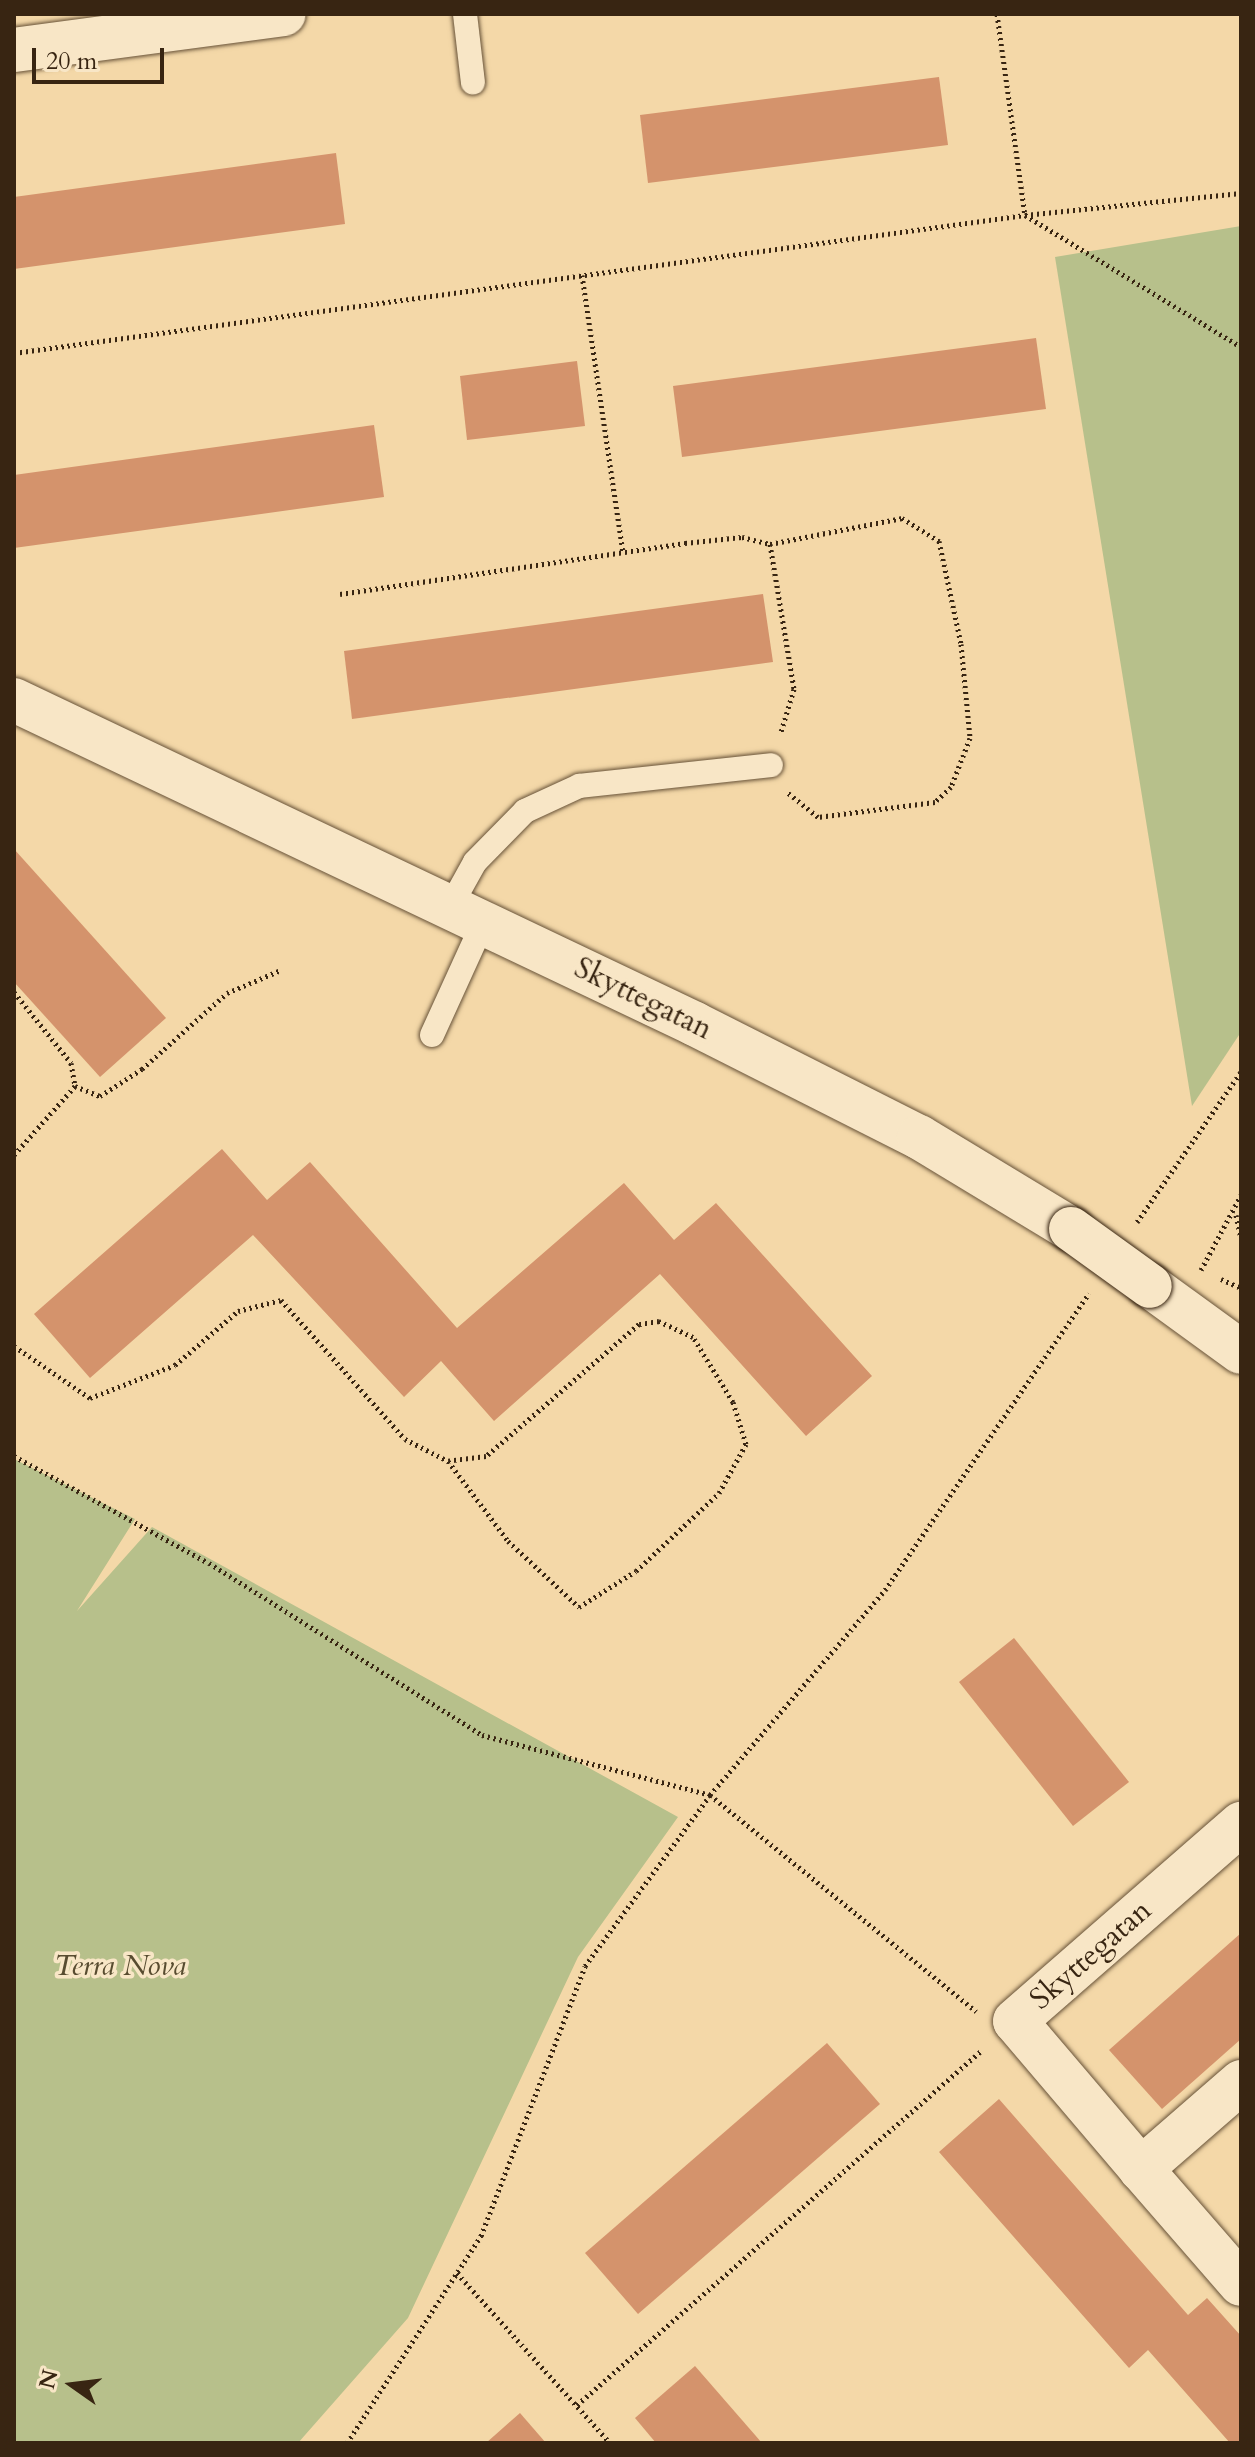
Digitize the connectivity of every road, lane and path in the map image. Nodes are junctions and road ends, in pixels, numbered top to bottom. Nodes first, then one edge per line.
1 (284, 14) edge
2 (465, 14) edge
3 (997, 14) edge
4 (14, 50) edge
5 (473, 83) dead end
6 (1241, 193) edge
7 (1025, 215) junction
8 (582, 275) junction
9 (1241, 347) edge
10 (14, 353) edge
11 (770, 544) junction
12 (623, 552) junction
13 (340, 594) dead end
14 (14, 700) edge
15 (771, 765) junction
16 (466, 915) junction
17 (281, 970) dead end
18 (14, 992) edge
19 (432, 1035) dead end
20 (1241, 1072) edge
21 (75, 1086) junction
22 (14, 1155) edge
23 (1241, 1195) edge
24 (1236, 1214) junction
25 (1135, 1226) dead end
26 (1241, 1238) edge
27 (1201, 1270) dead end
28 (1099, 1278) dead end
29 (14, 1346) edge
30 (1241, 1352) edge
31 (14, 1456) edge
32 (448, 1461) junction
33 (710, 1795) junction
34 (1241, 1824) edge
35 (1015, 2021) junction
36 (1241, 2082) edge
37 (1141, 2169) junction
38 (457, 2273) junction
39 (1241, 2284) edge
40 (577, 2405) junction
41 (347, 2443) edge
42 (610, 2443) edge

1 - 4 street
2 - 5 lane
3 - 7 path
6 - 7 path
7 - 8 path
7 - 9 path
8 - 10 path
8 - 12 path
11 - 12 path
11 - 15 path
11 - 15 path
12 - 13 path
14 - 16 street, Skyttegatan
15 - 16 lane
16 - 19 lane
16 - 30 street, Skyttegatan, bridge
17 - 21 path
18 - 21 path
20 - 25 path
21 - 22 path
23 - 24 path
24 - 26 path
24 - 27 path
28 - 33 path
29 - 32 path
31 - 33 path
32 - 32 path
33 - 35 path
33 - 38 path
34 - 35 street, Skyttegatan
35 - 37 street, Skyttegatan
35 - 40 path
36 - 37 street
37 - 39 street, Skyttegatan
38 - 40 path
38 - 41 path
40 - 42 path

